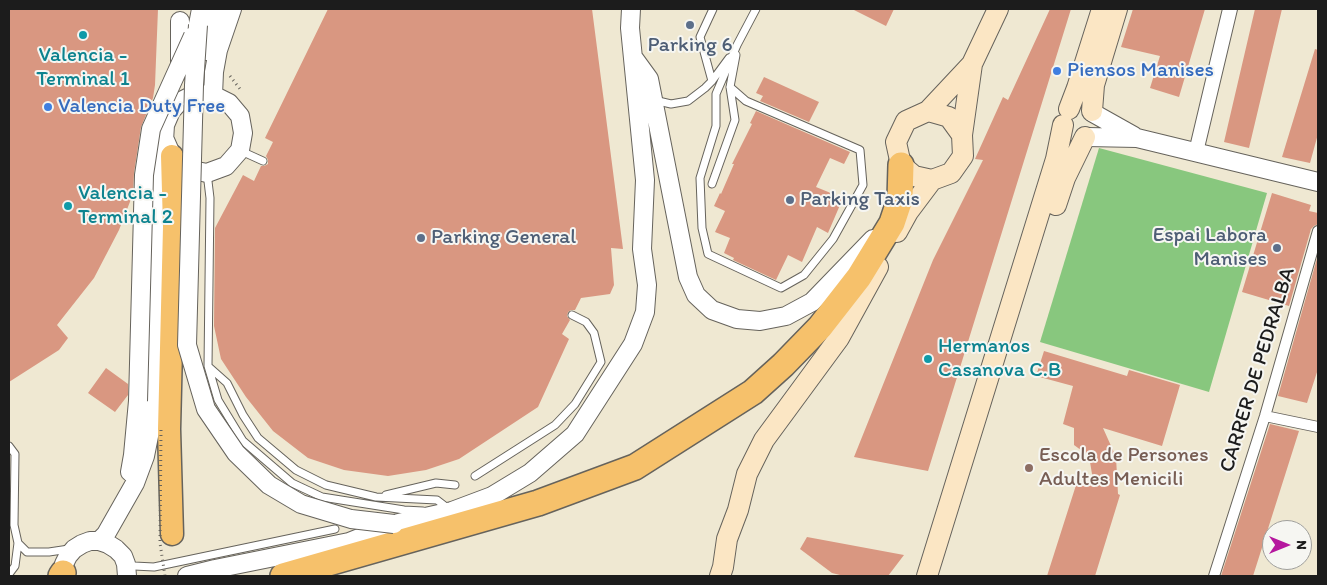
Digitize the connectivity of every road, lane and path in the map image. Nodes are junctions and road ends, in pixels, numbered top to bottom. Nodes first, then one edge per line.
1 (219, 9) edge
2 (232, 9) edge
3 (624, 9) edge
4 (631, 9) edge
5 (713, 9) edge
6 (756, 9) edge
7 (998, 9) edge
8 (1102, 9) edge
9 (1117, 9) edge
10 (1230, 9) edge
11 (200, 17) edge
12 (180, 21) dead end
13 (630, 28) junction
14 (738, 45) junction
15 (632, 56) junction
16 (972, 64) junction
17 (712, 81) junction
18 (730, 87) junction
19 (207, 95) junction
20 (652, 100) junction
21 (179, 102) junction
22 (928, 111) junction
23 (1093, 112) junction
24 (1066, 117) junction
25 (962, 135) junction
26 (1086, 137) junction
27 (1137, 138) junction
28 (168, 148) junction
29 (240, 150) junction
30 (1196, 152) junction
31 (263, 161) dead end
32 (901, 165) junction
33 (207, 172) junction
34 (932, 180) junction
35 (1318, 182) edge
36 (712, 184) dead end
37 (892, 224) junction
38 (1318, 231) edge
39 (572, 315) dead end
40 (187, 345) junction
41 (208, 366) junction
42 (1265, 416) junction
43 (1318, 427) edge
44 (165, 430) junction
45 (9, 446) edge
46 (475, 476) dead end
47 (455, 484) dead end
48 (376, 497) junction
49 (122, 506) junction
50 (452, 511) junction
51 (394, 524) junction
52 (335, 529) dead end
53 (99, 541) junction
54 (18, 543) junction
55 (74, 549) junction
56 (49, 552) junction
57 (127, 570) edge
58 (63, 572) edge
59 (9, 574) edge
60 (165, 576) edge
61 (187, 576) edge
62 (283, 576) edge
63 (720, 576) edge
64 (927, 576) edge
65 (941, 576) edge
66 (1214, 576) edge

1 - 19 street
2 - 19 street
3 - 13 street
4 - 13 street
5 - 17 lane
6 - 14 lane
7 - 16 main road
8 - 24 main road
9 - 23 main road
10 - 30 street
11 - 40 street, bridge
11 - 49 street, bridge
12 - 21 street
13 - 15 street
14 - 17 lane
14 - 18 lane
14 - 18 lane
15 - 20 street
15 - 50 street
16 - 22 main road
16 - 25 main road
17 - 20 lane
18 - 36 lane
19 - 21 street
19 - 29 street
20 - 37 street
21 - 28 street
22 - 25 main road
22 - 32 main road
23 - 24 main road
23 - 26 main road
23 - 27 street
24 - 26 main road
24 - 64 main road
25 - 34 main road
26 - 27 street
26 - 65 main road
27 - 30 street
28 - 33 street
28 - 44 highway
28 - 49 street
29 - 31 lane
29 - 33 street
30 - 35 street
32 - 34 main road
32 - 37 highway
33 - 41 lane
34 - 63 main road
37 - 62 highway
38 - 42 street, CARRER DE PEDRALBA
39 - 46 lane
40 - 44 highway
40 - 51 street, bridge
41 - 48 lane
41 - 50 lane
42 - 43 street
42 - 66 street, CARRER DE PEDRALBA
44 - 60 path, bridge
45 - 54 lane
47 - 48 lane
48 - 50 lane
49 - 53 street
50 - 51 street
51 - 61 street
52 - 57 lane
53 - 55 street
53 - 57 street
54 - 56 lane
54 - 59 lane
55 - 56 lane
55 - 58 street
56 - 58 lane

